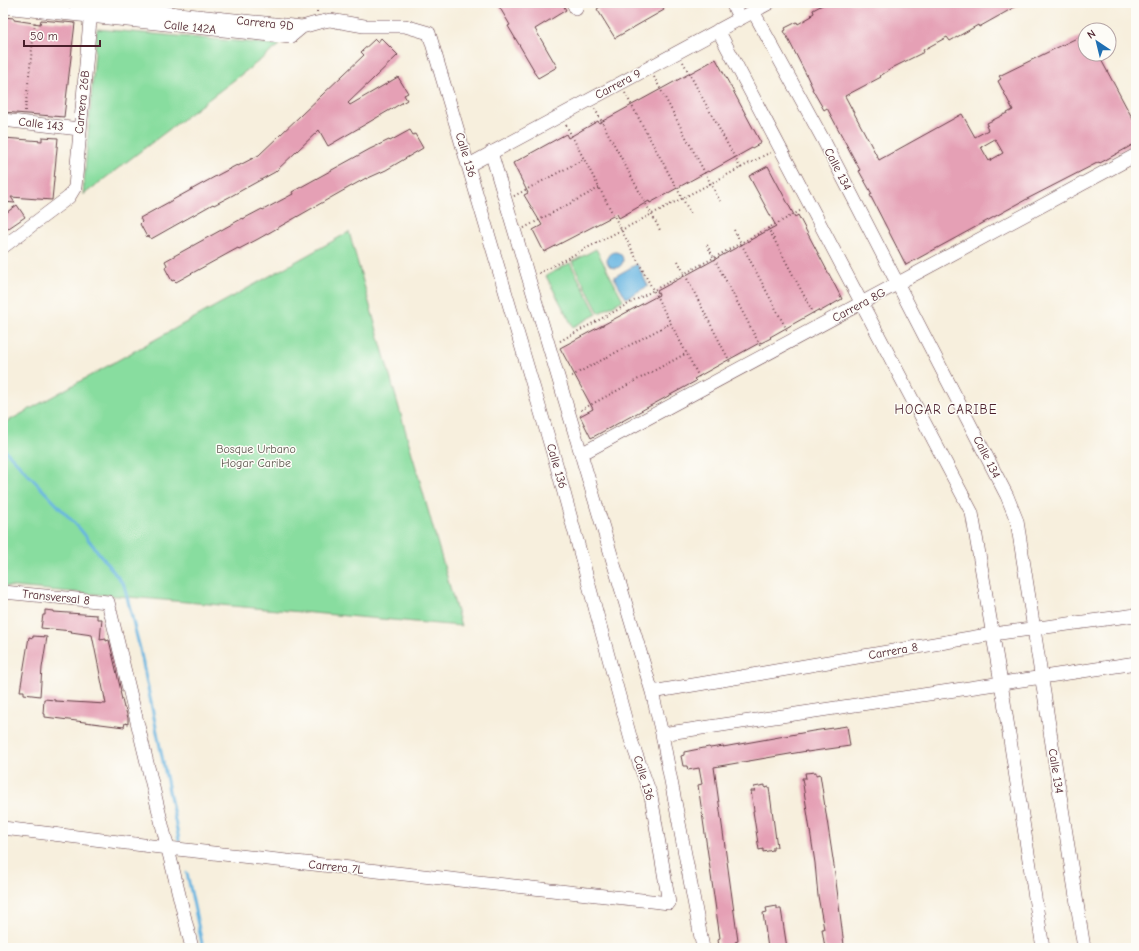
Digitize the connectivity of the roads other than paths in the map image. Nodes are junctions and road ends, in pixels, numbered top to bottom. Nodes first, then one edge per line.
1 (75, 3) edge
2 (732, 3) edge
3 (769, 3) edge
4 (3, 7) edge
5 (63, 8) edge
6 (91, 11) junction
7 (754, 11) junction
8 (740, 19) junction
9 (718, 30) junction
10 (429, 33) joint
11 (3, 120) edge
12 (80, 128) junction
13 (491, 152) junction
14 (1136, 155) edge
15 (469, 165) junction
16 (3, 247) edge
17 (898, 285) junction
18 (862, 304) junction
19 (581, 454) junction
20 (3, 592) edge
21 (1136, 616) edge
22 (1034, 629) junction
23 (993, 634) junction
24 (1136, 663) edge
25 (1042, 677) junction
26 (1001, 683) junction
27 (652, 692) junction
28 (662, 734) junction
29 (3, 828) edge
30 (168, 848) junction
31 (669, 903) joint
32 (192, 948) edge
33 (703, 948) edge
34 (1043, 948) edge
35 (1084, 948) edge

1 - 6 street, Carrera 9D
2 - 8 street
3 - 7 street, Carrera 9
4 - 5 street
5 - 6 street
6 - 10 street, Carrera 9D
6 - 12 street, Carrera 26B
7 - 8 street, Carrera 9
7 - 17 street, Calle 134
8 - 9 street, Carrera 9
9 - 13 street, Carrera 9
9 - 18 street
10 - 15 street, Calle 136
11 - 12 street, Calle 143
12 - 16 street, Carrera 26B
13 - 15 street, Carrera 9
13 - 19 street, Calle 136
14 - 17 street, Carrera 8G
15 - 31 street, Calle 136
17 - 18 street, Carrera 8G
17 - 22 street, Calle 134
18 - 19 street, Carrera 8G
18 - 23 street
19 - 27 street, Calle 136
20 - 30 street, Transversal 8
21 - 22 street, Carrera 8
22 - 23 street, Carrera 8
22 - 25 street, Calle 134
23 - 26 street
23 - 27 street, Carrera 8
24 - 25 street
25 - 26 street
25 - 35 street, Calle 134
26 - 28 street
26 - 34 street
27 - 28 street, Calle 136
28 - 33 street, Calle 136
29 - 30 street, Carrera 7L
30 - 31 street, Carrera 7L
30 - 32 street

